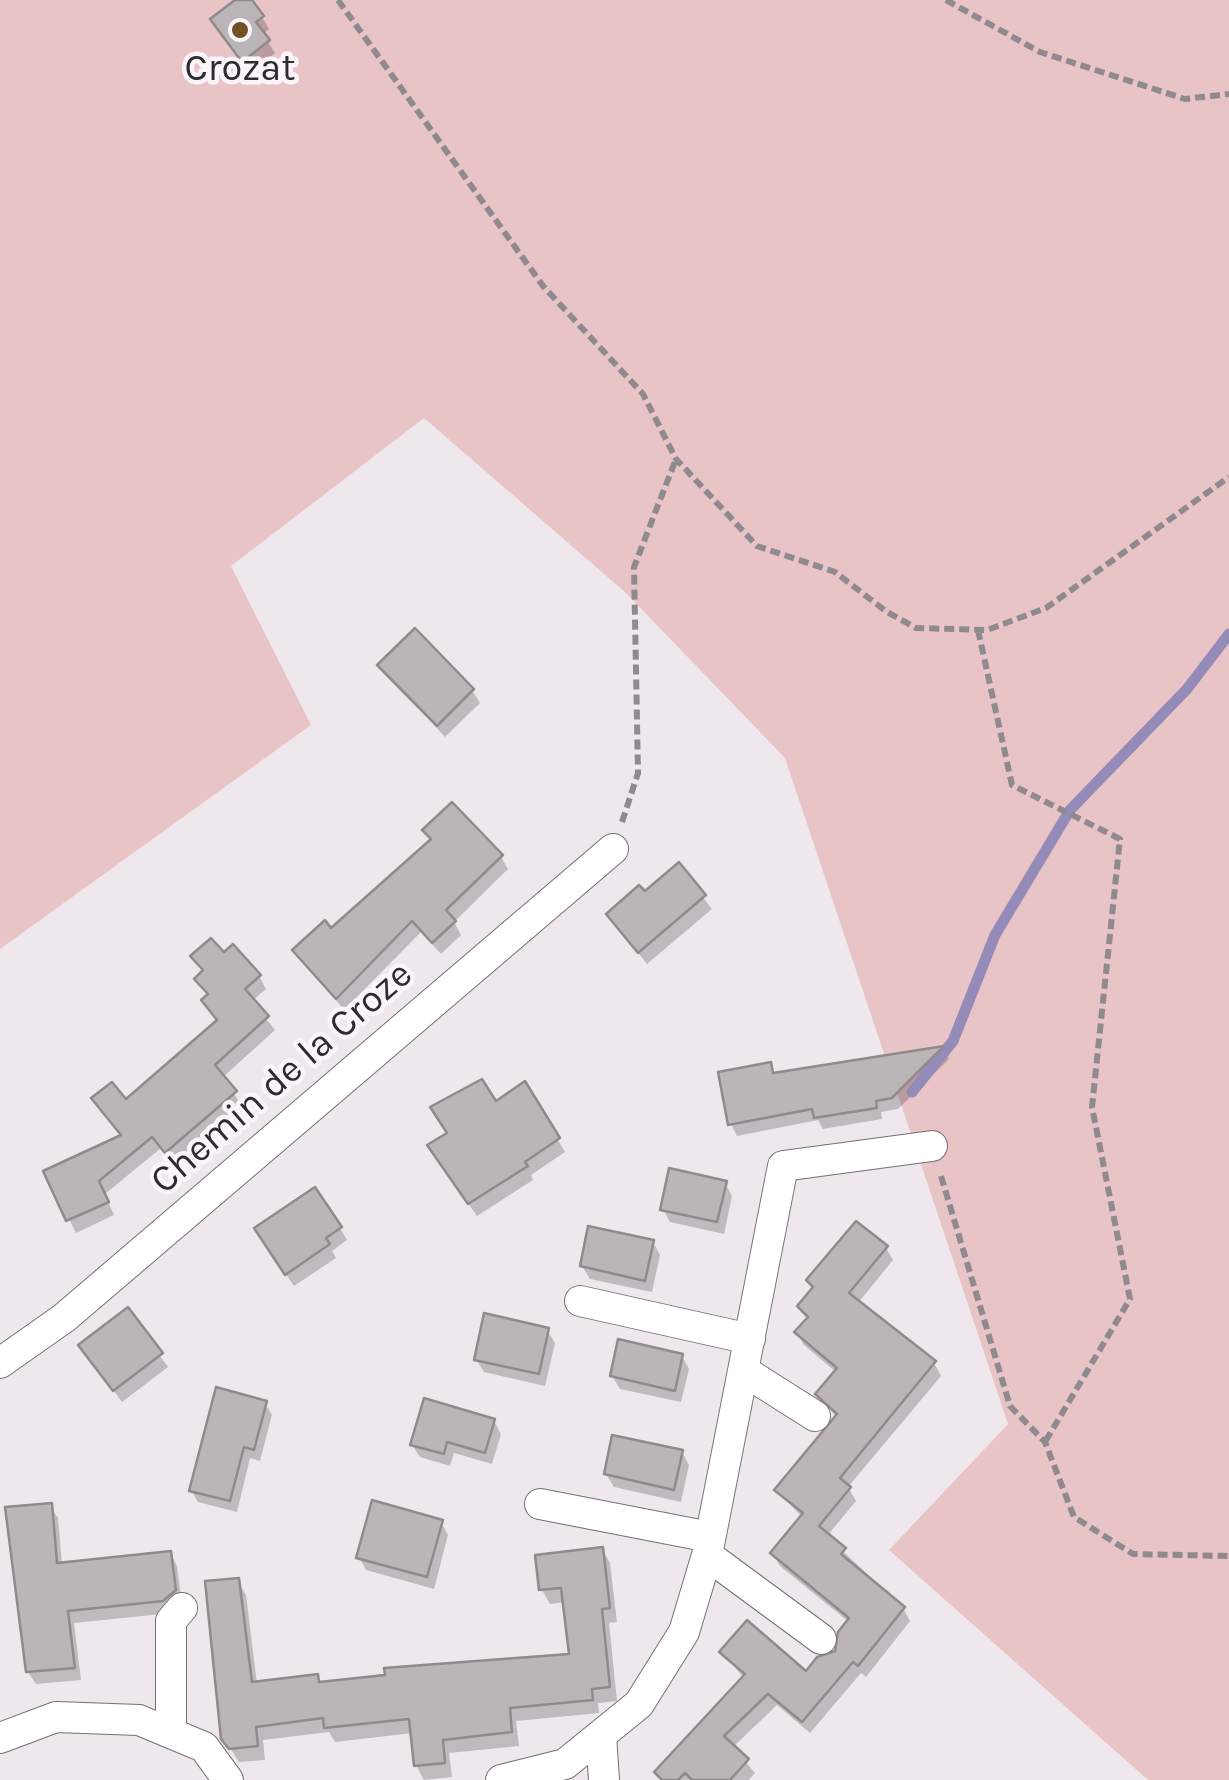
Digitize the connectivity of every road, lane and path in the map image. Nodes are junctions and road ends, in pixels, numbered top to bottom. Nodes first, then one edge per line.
1 (338, 0) edge
2 (946, 0) edge
3 (1229, 94) edge
4 (676, 459) junction
5 (1229, 478) edge
6 (978, 630) junction
7 (613, 849) joint
8 (932, 1146) joint
9 (580, 1301) dead end
10 (750, 1339) junction
11 (0, 1363) edge
12 (744, 1371) junction
13 (816, 1416) dead end
14 (1045, 1442) junction
15 (540, 1504) dead end
16 (708, 1546) junction
17 (1229, 1556) edge
18 (182, 1608) dead end
19 (821, 1639) dead end
20 (170, 1733) junction
21 (601, 1735) junction
22 (0, 1738) edge
23 (228, 1780) edge
24 (501, 1780) edge
25 (604, 1780) edge

1 - 4 path
2 - 3 path
4 - 6 path
4 - 7 path
5 - 6 path
6 - 14 path
7 - 11 street, Chemin de la Croze
8 - 10 street
8 - 14 path
9 - 10 street
10 - 12 street
12 - 13 street
12 - 16 street
14 - 17 path
15 - 16 street
16 - 19 street
16 - 21 street
18 - 20 street
20 - 22 street
20 - 23 street
21 - 24 street
21 - 25 street

